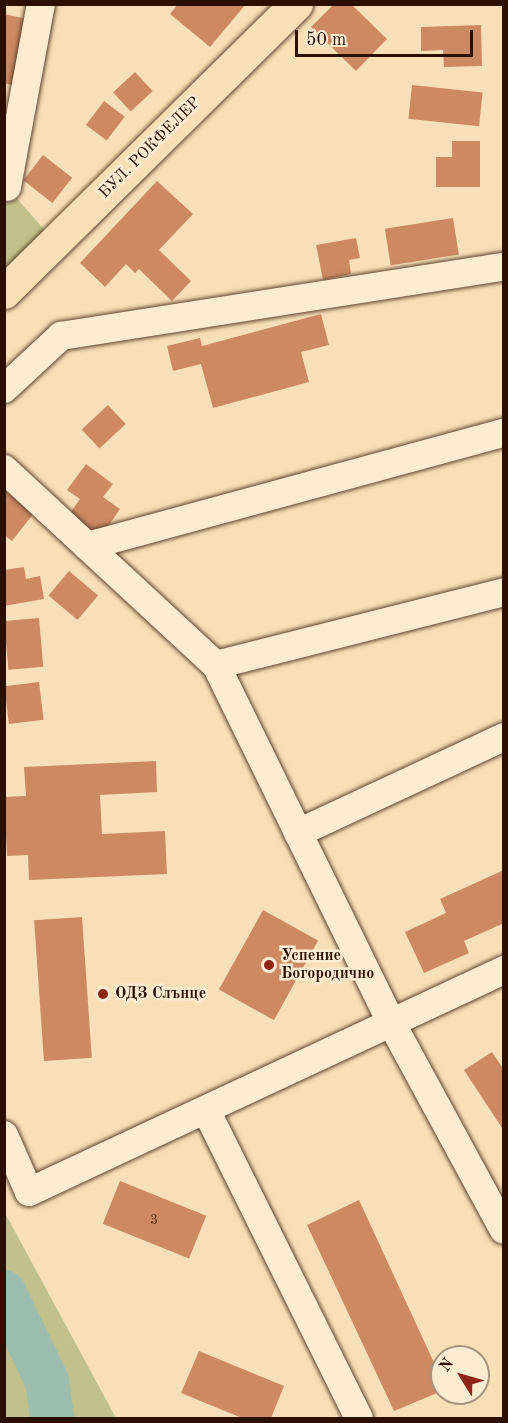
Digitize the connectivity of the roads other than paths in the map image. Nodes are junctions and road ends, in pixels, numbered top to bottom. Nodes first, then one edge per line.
1 (41, 4) edge
2 (296, 4) edge
3 (7, 187) dead end
4 (504, 267) edge
5 (4, 292) edge
6 (4, 389) edge
7 (504, 433) edge
8 (4, 469) edge
9 (87, 546) junction
10 (504, 592) edge
11 (216, 665) junction
12 (504, 737) edge
13 (298, 833) junction
14 (504, 970) edge
15 (392, 1024) junction
16 (206, 1110) junction
17 (4, 1135) edge
18 (504, 1230) edge
19 (359, 1419) edge

1 - 3 street
2 - 5 main road, БУЛ. РОКФЕЛЕР
4 - 6 street
7 - 9 street
8 - 9 street
9 - 11 street
10 - 11 street
11 - 13 street
12 - 13 street
13 - 15 street
14 - 15 street
15 - 16 street
15 - 18 street
16 - 17 street
16 - 19 street

